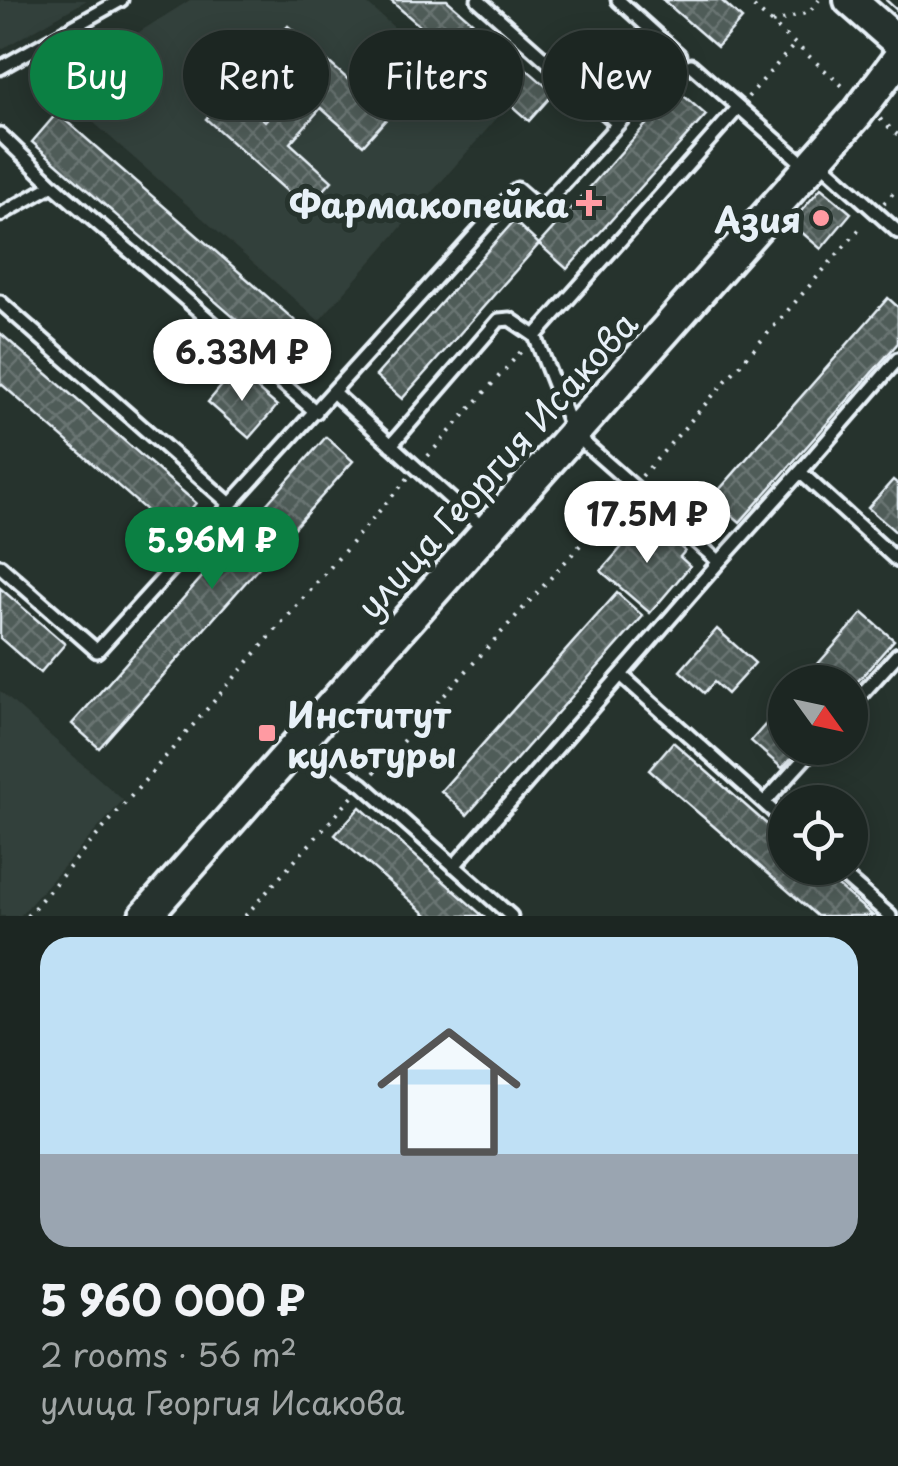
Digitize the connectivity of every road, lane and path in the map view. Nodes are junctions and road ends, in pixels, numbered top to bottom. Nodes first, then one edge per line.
1 (121, 0) edge
2 (478, 0) edge
3 (618, 0) edge
4 (746, 0) edge
5 (820, 0) edge
6 (850, 0) edge
7 (772, 24) junction
8 (898, 42) edge
9 (795, 44) junction
10 (898, 59) edge
11 (691, 65) dead end
12 (0, 68) edge
13 (864, 105) junction
14 (738, 108) junction
15 (618, 124) junction
16 (0, 134) edge
17 (898, 135) edge
18 (813, 164) junction
19 (52, 185) junction
20 (875, 212) junction
21 (0, 214) edge
22 (898, 232) edge
23 (0, 302) edge
24 (534, 336) junction
25 (898, 360) edge
26 (334, 393) junction
27 (316, 412) junction
28 (573, 433) junction
29 (391, 445) junction
30 (417, 468) junction
31 (800, 472) junction
32 (634, 486) junction
33 (229, 503) junction
34 (486, 530) junction
35 (898, 561) edge
36 (719, 562) junction
37 (0, 566) edge
38 (898, 654) edge
39 (621, 675) junction
40 (868, 687) edge
41 (301, 742) junction
42 (799, 765) edge
43 (363, 785) junction
44 (764, 803) junction
45 (768, 807) edge
46 (454, 866) junction
47 (857, 885) edge
48 (894, 915) edge
49 (26, 916) edge
50 (146, 916) edge
51 (245, 916) edge
52 (511, 916) edge

1 - 12 lane
2 - 15 lane
3 - 15 lane
4 - 7 path
5 - 7 path
6 - 8 street
7 - 9 path
9 - 13 path
9 - 14 path
10 - 13 street, улица Георгия Исакова
11 - 14 lane
13 - 17 path
13 - 18 street, улица Георгия Исакова
14 - 18 lane
14 - 24 lane
15 - 26 lane
16 - 19 lane
18 - 20 lane
18 - 28 street, улица Георгия Исакова
19 - 21 lane
19 - 27 lane
20 - 22 lane
20 - 32 path
23 - 33 lane
24 - 28 lane
24 - 29 lane
24 - 30 path
25 - 31 lane
26 - 27 lane
26 - 29 lane
27 - 33 lane
28 - 32 lane
28 - 34 street, улица Георгия Исакова
29 - 30 lane
30 - 34 lane
30 - 49 path
31 - 35 lane
31 - 36 lane
32 - 36 lane
32 - 43 path
33 - 37 lane
34 - 41 street, улица Георгия Исакова
36 - 39 lane
38 - 40 lane
39 - 44 lane
39 - 46 lane
41 - 43 lane
41 - 50 street, улица Георгия Исакова
42 - 44 lane
43 - 46 lane
43 - 51 path
44 - 45 lane
46 - 52 lane
47 - 48 lane

